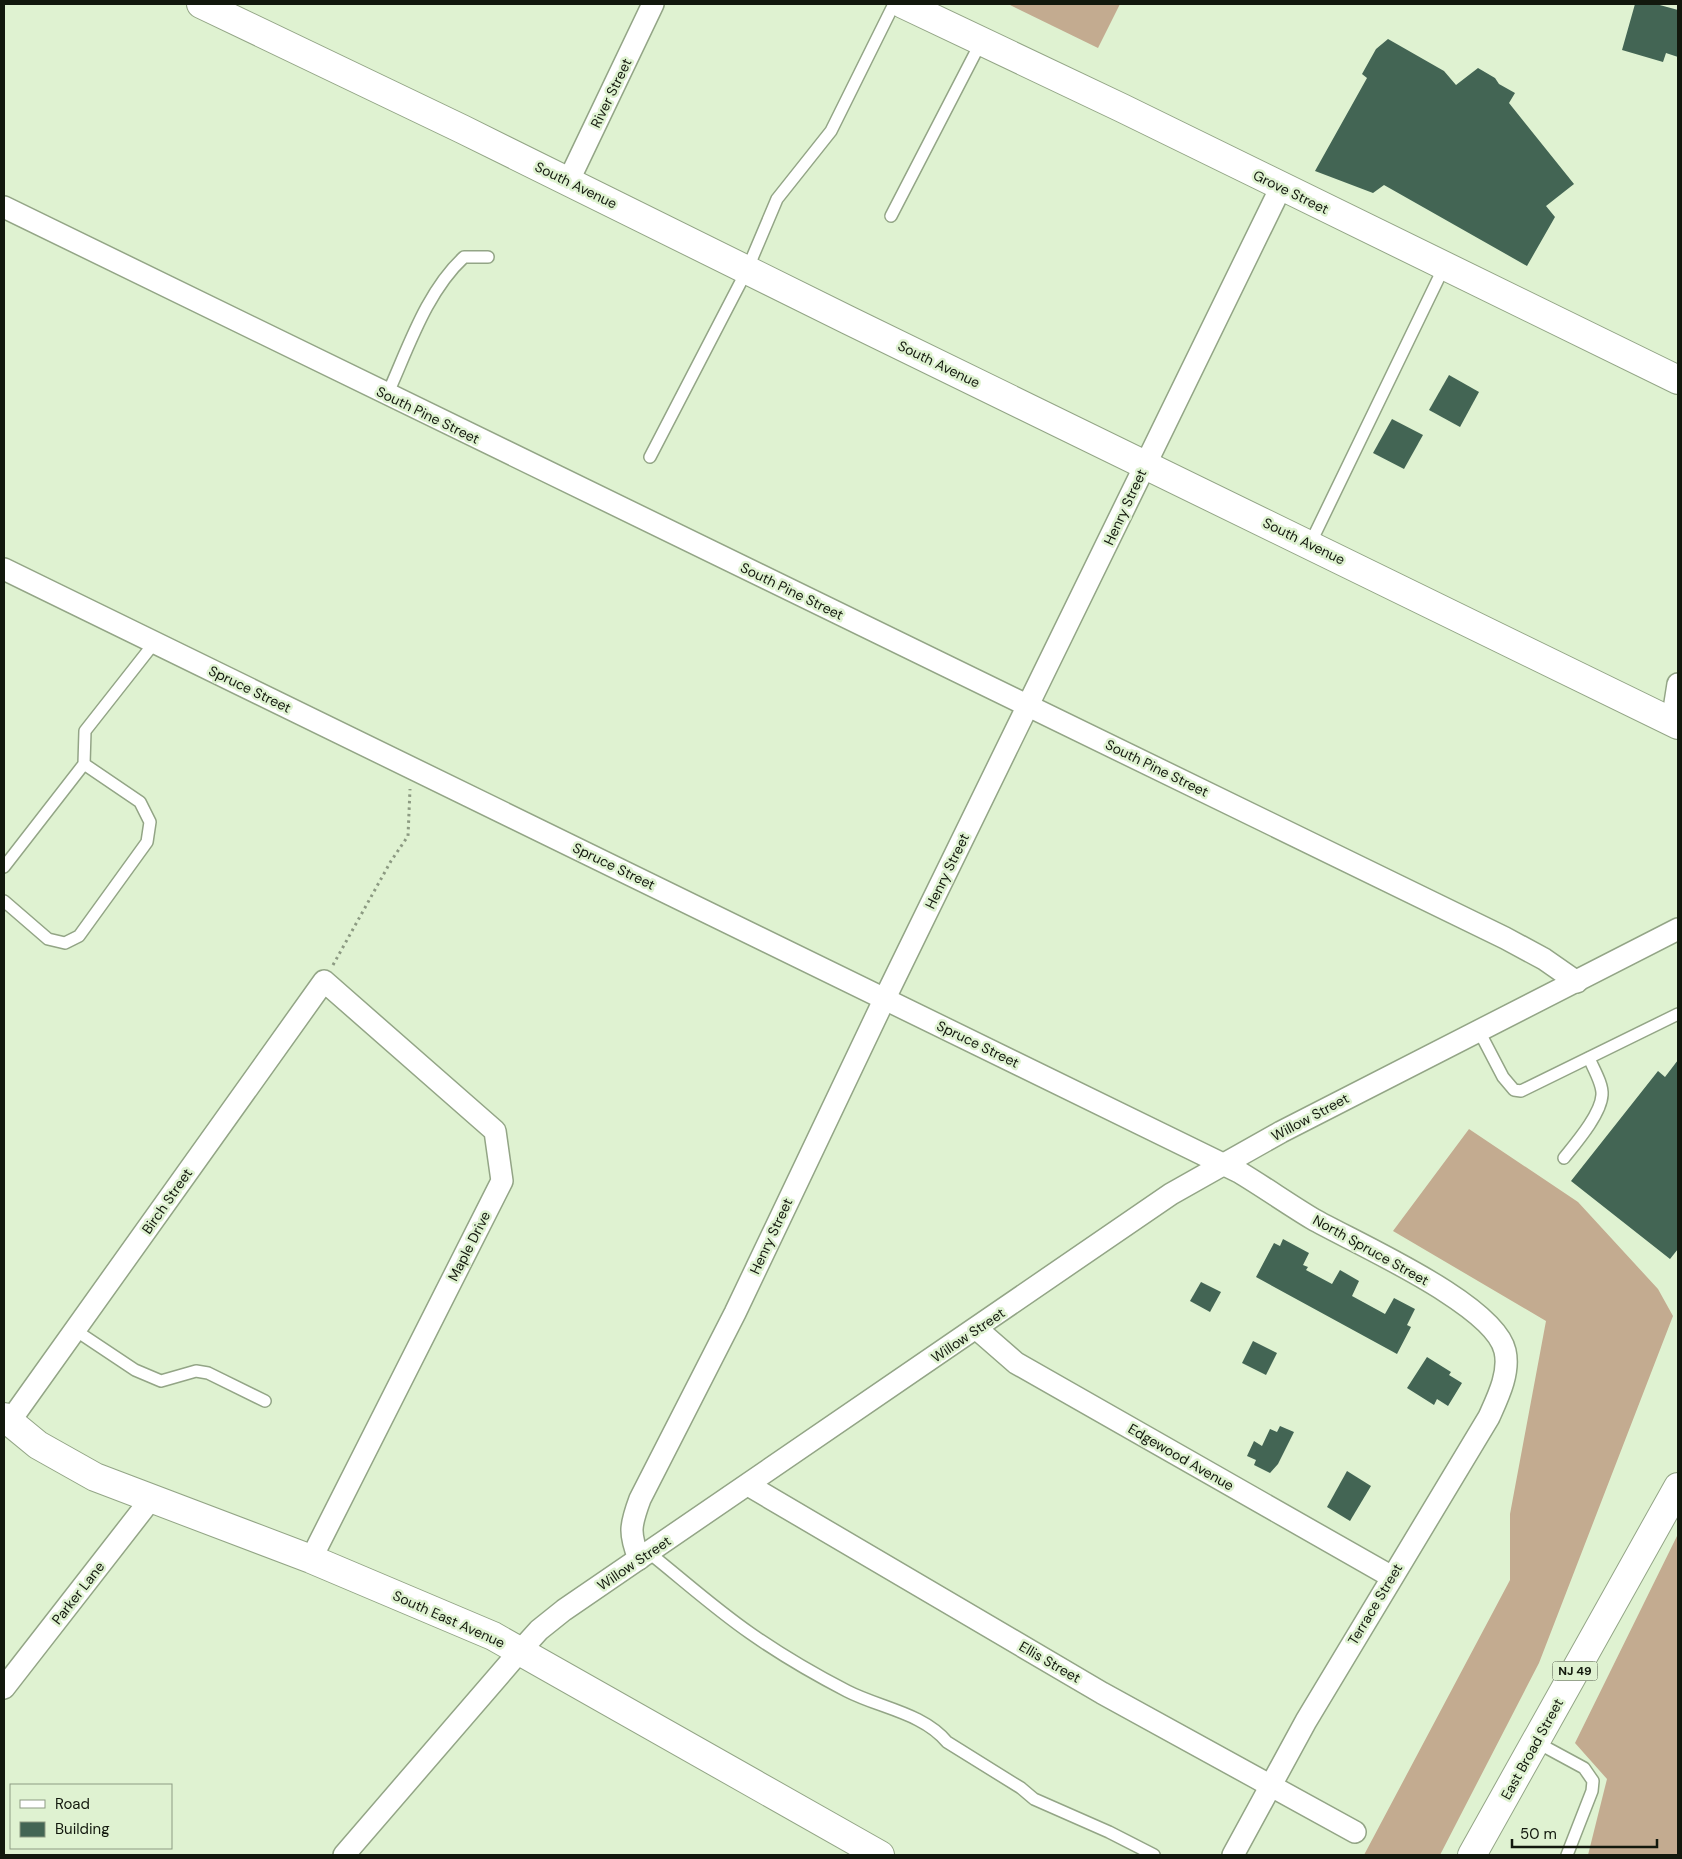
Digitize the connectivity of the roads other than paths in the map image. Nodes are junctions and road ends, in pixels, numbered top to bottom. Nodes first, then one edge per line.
1 (201, 4) edge
2 (653, 4) edge
3 (894, 4) edge
4 (903, 4) edge
5 (981, 42) junction
6 (568, 182) junction
7 (1281, 187) junction
8 (4, 207) edge
9 (891, 216) dead end
10 (488, 257) dead end
11 (1444, 266) junction
12 (747, 270) junction
13 (1678, 380) edge
14 (387, 395) junction
15 (650, 457) dead end
16 (1146, 463) junction
17 (1310, 544) junction
18 (4, 569) edge
19 (155, 642) junction
20 (1678, 684) edge
21 (1028, 705) junction
22 (1675, 723) edge
23 (84, 764) junction
24 (4, 867) edge
25 (4, 901) edge
26 (1678, 929) edge
27 (324, 981) joint
28 (1577, 982) junction
29 (885, 998) junction
30 (1678, 1014) edge
31 (1479, 1031) junction
32 (1589, 1058) junction
33 (1564, 1158) dead end
34 (1224, 1164) junction
35 (75, 1330) junction
36 (977, 1330) junction
37 (1505, 1350) joint
38 (265, 1401) dead end
39 (7, 1419) edge
40 (748, 1485) junction
41 (1678, 1486) edge
42 (152, 1499) junction
43 (644, 1556) junction
44 (311, 1559) junction
45 (1392, 1577) junction
46 (520, 1651) junction
47 (4, 1688) edge
48 (1536, 1742) junction
49 (1271, 1785) junction
50 (1356, 1832) dead end
51 (344, 1855) edge
52 (880, 1855) edge
53 (1154, 1855) edge
54 (1233, 1855) edge
55 (1472, 1855) edge
56 (1567, 1855) edge

1 - 6 main road, South Avenue
2 - 6 street, River Street
3 - 12 lane
4 - 5 main road, Grove Street
5 - 7 main road, Grove Street
5 - 9 lane
6 - 12 main road, South Avenue
7 - 11 main road, Grove Street
7 - 16 street, Henry Street
8 - 14 street, South Pine Street
10 - 14 lane
11 - 13 main road, Grove Street
11 - 17 lane
12 - 15 lane
12 - 16 main road, South Avenue
14 - 21 street, South Pine Street
16 - 17 main road, South Avenue
16 - 21 street, Henry Street
17 - 22 main road, South Avenue
18 - 19 street, Spruce Street
19 - 23 lane
19 - 29 street, Spruce Street
20 - 22 street
21 - 28 street, South Pine Street
21 - 29 street, Henry Street
23 - 24 lane
23 - 25 lane
26 - 28 street, Willow Street
27 - 35 street, Birch Street
27 - 44 street, Maple Drive
28 - 31 street, Willow Street
29 - 34 street, Spruce Street
29 - 43 street, Henry Street
30 - 32 lane
31 - 32 lane
31 - 34 street, Willow Street
32 - 33 lane
34 - 36 street, Willow Street
34 - 37 street, North Spruce Street
35 - 38 lane
35 - 39 street, Birch Street
36 - 40 street, Willow Street
36 - 45 street, Edgewood Avenue
37 - 45 street, Terrace Street
39 - 42 main road, South East Avenue
40 - 43 street, Willow Street
40 - 49 street, Ellis Street
41 - 48 main road, East Broad Street / NJ 49
42 - 44 main road, South East Avenue
42 - 47 street, Parker Lane
43 - 46 street, Willow Street
43 - 53 lane
44 - 46 main road, South East Avenue
45 - 49 street, Terrace Street
46 - 51 street, Willow Street
46 - 52 main road, South East Avenue
48 - 55 main road, East Broad Street / NJ 49
48 - 56 lane
49 - 50 street, Ellis Street
49 - 54 street, Terrace Street

